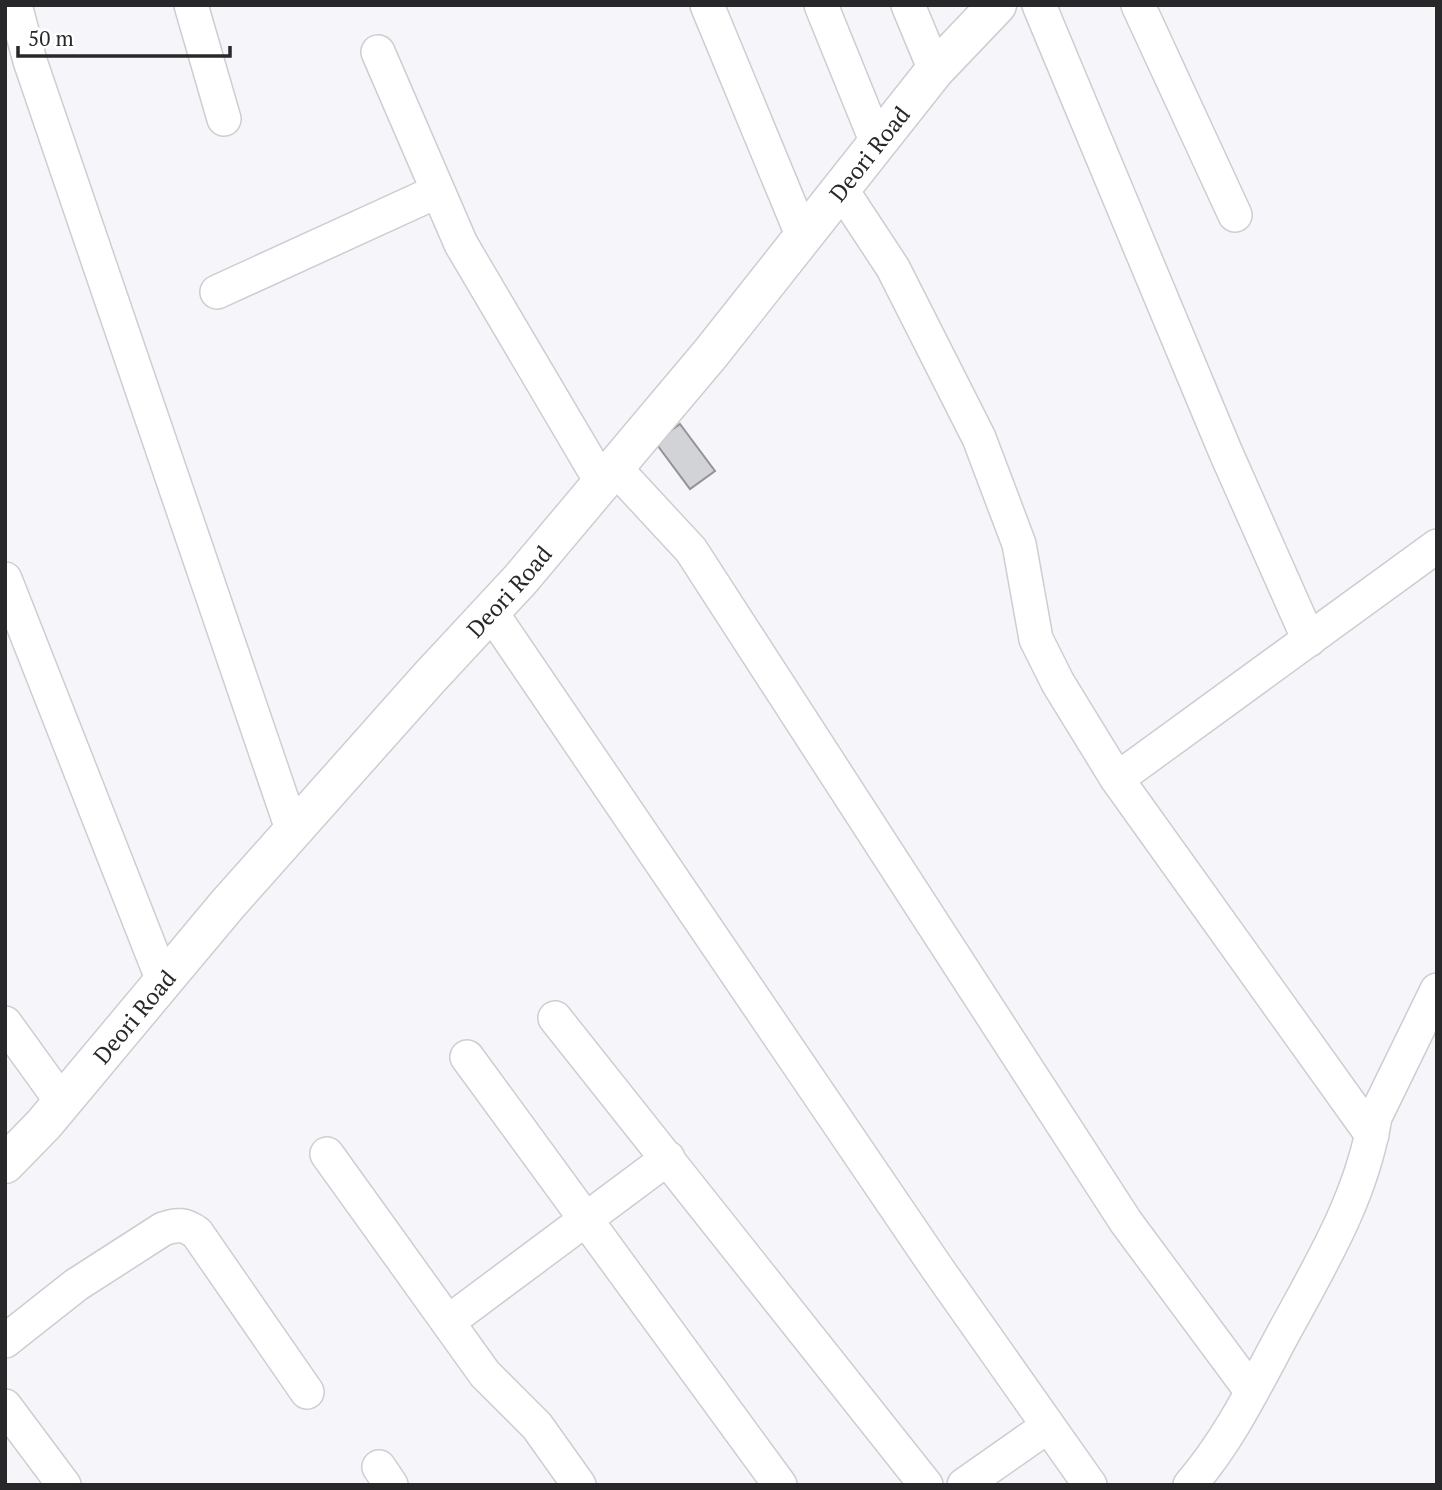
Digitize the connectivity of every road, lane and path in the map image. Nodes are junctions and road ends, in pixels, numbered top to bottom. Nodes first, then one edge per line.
1 (15, 5) edge
2 (191, 5) edge
3 (707, 5) edge
4 (821, 5) edge
5 (908, 5) edge
6 (997, 5) edge
7 (1039, 5) edge
8 (1138, 5) edge
9 (378, 52) dead end
10 (935, 70) junction
11 (224, 118) dead end
12 (877, 144) junction
13 (841, 189) junction
14 (438, 191) junction
15 (1235, 215) dead end
16 (803, 237) junction
17 (217, 292) dead end
18 (608, 475) junction
19 (1437, 546) edge
20 (5, 579) edge
21 (491, 612) junction
22 (1309, 639) junction
23 (1117, 779) junction
24 (293, 832) junction
25 (163, 982) junction
26 (1437, 990) edge
27 (555, 1018) dead end
28 (5, 1023) edge
29 (467, 1057) dead end
30 (62, 1102) junction
31 (1373, 1135) junction
32 (327, 1154) dead end
33 (668, 1158) junction
34 (5, 1164) edge
35 (586, 1219) junction
36 (448, 1322) junction
37 (5, 1341) edge
38 (307, 1392) dead end
39 (1252, 1392) junction
40 (5, 1406) edge
41 (1048, 1426) junction
42 (64, 1485) edge
43 (579, 1485) edge
44 (780, 1485) edge
45 (926, 1485) edge
46 (964, 1485) edge
47 (1090, 1485) edge
48 (1190, 1485) edge

1 - 24 street
2 - 11 street
3 - 16 street
4 - 12 street
5 - 10 street
6 - 10 street, Deori Road
7 - 22 street
8 - 15 street
9 - 14 street
10 - 12 street, Deori Road
12 - 13 street, Deori Road
13 - 16 street, Deori Road
13 - 23 street
14 - 17 street
14 - 18 street
16 - 18 street, Deori Road
18 - 21 street, Deori Road
18 - 39 street
19 - 22 street
20 - 25 street
21 - 24 street, Deori Road
21 - 41 street
22 - 23 street
23 - 31 street
24 - 25 street, Deori Road
25 - 30 street, Deori Road
26 - 31 street
27 - 33 street
28 - 30 street
29 - 35 street
30 - 34 street, Deori Road
31 - 39 street
32 - 36 street
33 - 35 street
33 - 45 street
35 - 36 street
35 - 44 street
36 - 43 street
37 - 38 street
39 - 48 street
40 - 42 street
41 - 46 street
41 - 47 street

